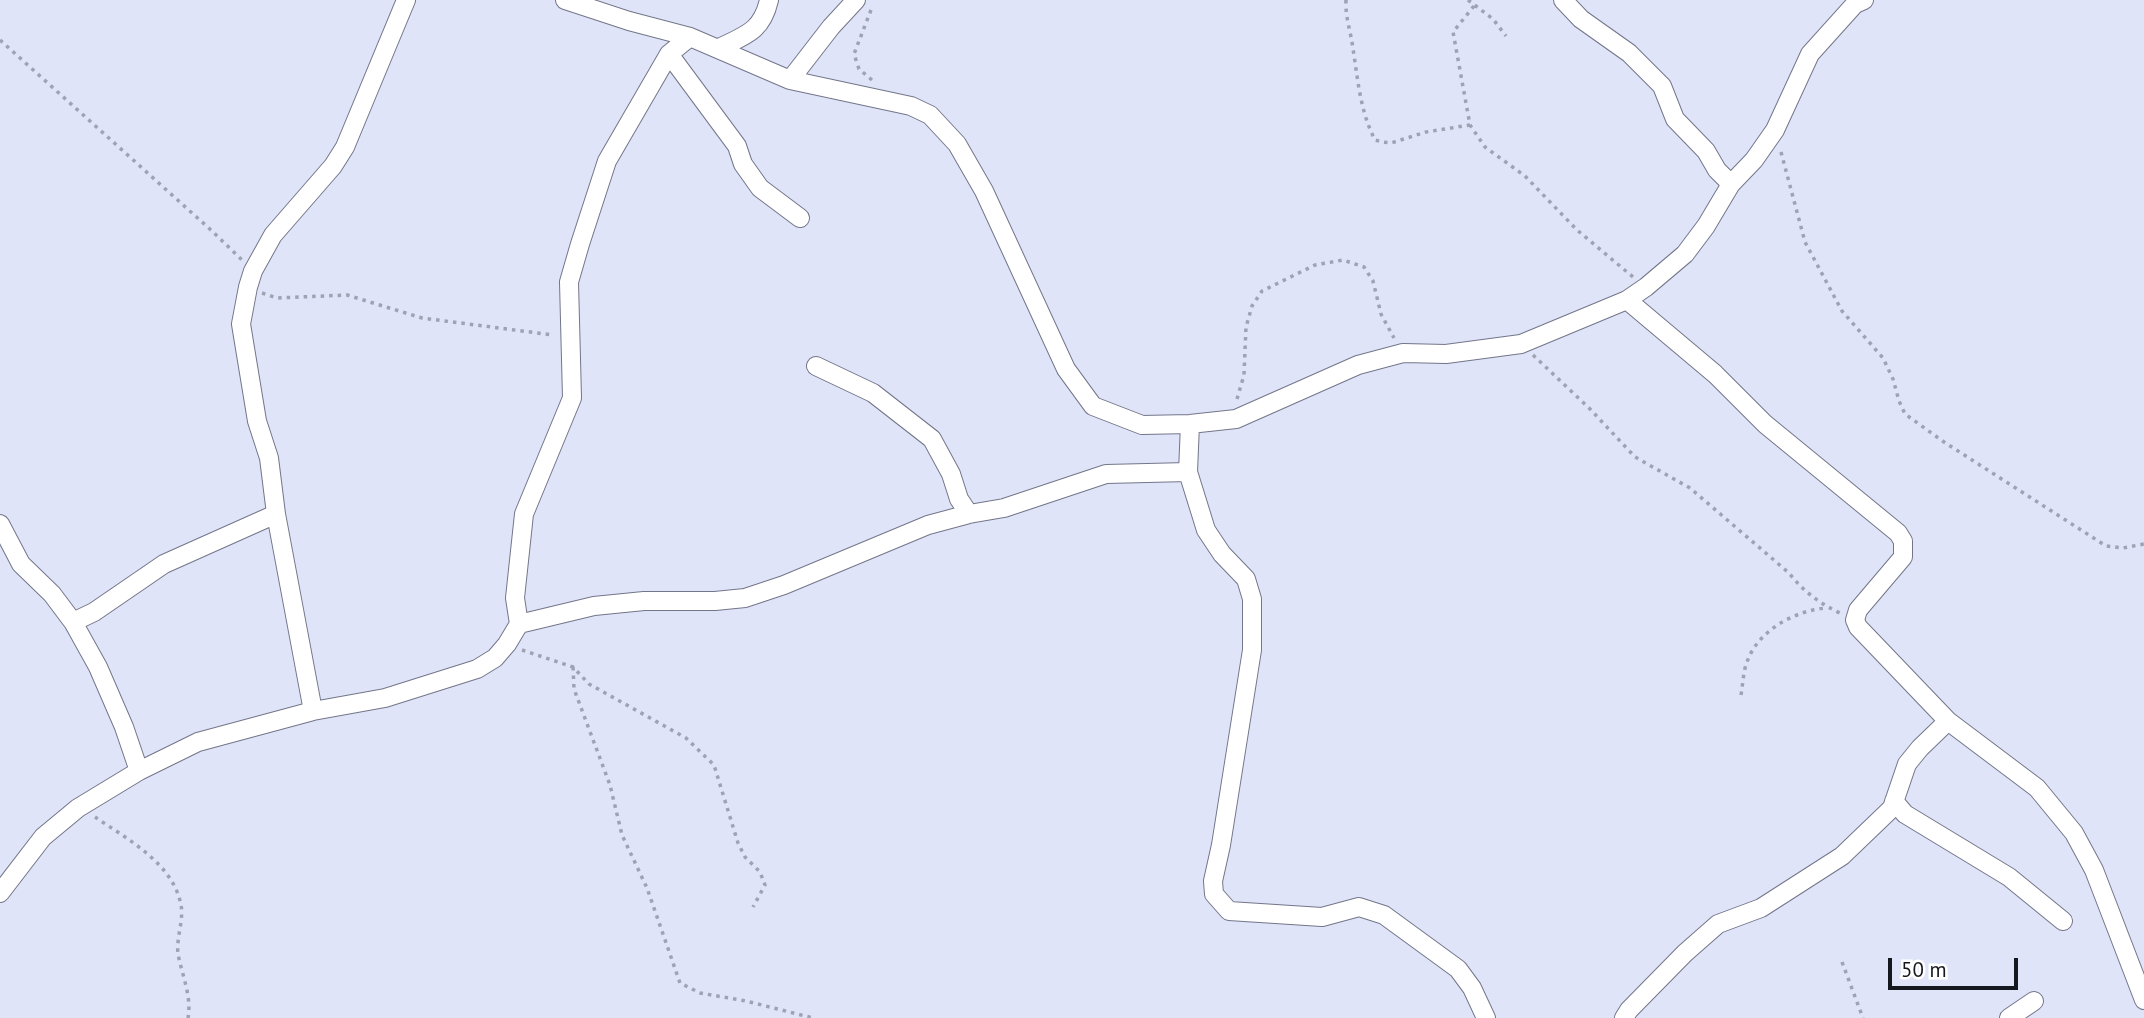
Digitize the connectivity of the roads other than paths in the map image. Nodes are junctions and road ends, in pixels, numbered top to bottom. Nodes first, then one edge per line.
1 (406, 0) edge
2 (565, 0) edge
3 (769, 0) edge
4 (856, 0) edge
5 (1563, 0) edge
6 (1856, 1) edge
7 (690, 37) junction
8 (719, 48) junction
9 (669, 54) junction
10 (790, 80) junction
11 (1731, 184) junction
12 (800, 218) dead end
13 (1627, 300) junction
14 (816, 366) dead end
15 (1190, 424) junction
16 (1188, 472) junction
17 (276, 514) junction
18 (969, 514) junction
19 (0, 524) edge
20 (73, 622) junction
21 (519, 624) junction
22 (313, 711) junction
23 (1948, 721) junction
24 (139, 771) junction
25 (1894, 802) junction
26 (0, 893) edge
27 (2063, 921) dead end
28 (2144, 1000) edge
29 (2034, 1001) dead end
30 (1486, 1018) edge
31 (1624, 1018) edge
32 (2009, 1018) edge

1 - 17 street
2 - 7 street
3 - 8 street
4 - 10 street
5 - 11 street
6 - 11 street
7 - 8 street
7 - 9 street
8 - 10 street
9 - 12 street
9 - 21 street
10 - 15 street
11 - 13 street
13 - 15 street
13 - 23 street
14 - 18 street
15 - 16 street
16 - 18 street
16 - 30 street
17 - 20 street
17 - 22 street
18 - 21 street
19 - 20 street
20 - 24 street
21 - 22 street
22 - 24 street
23 - 25 street
23 - 28 street
24 - 26 street
25 - 27 street
25 - 31 street
29 - 32 street

